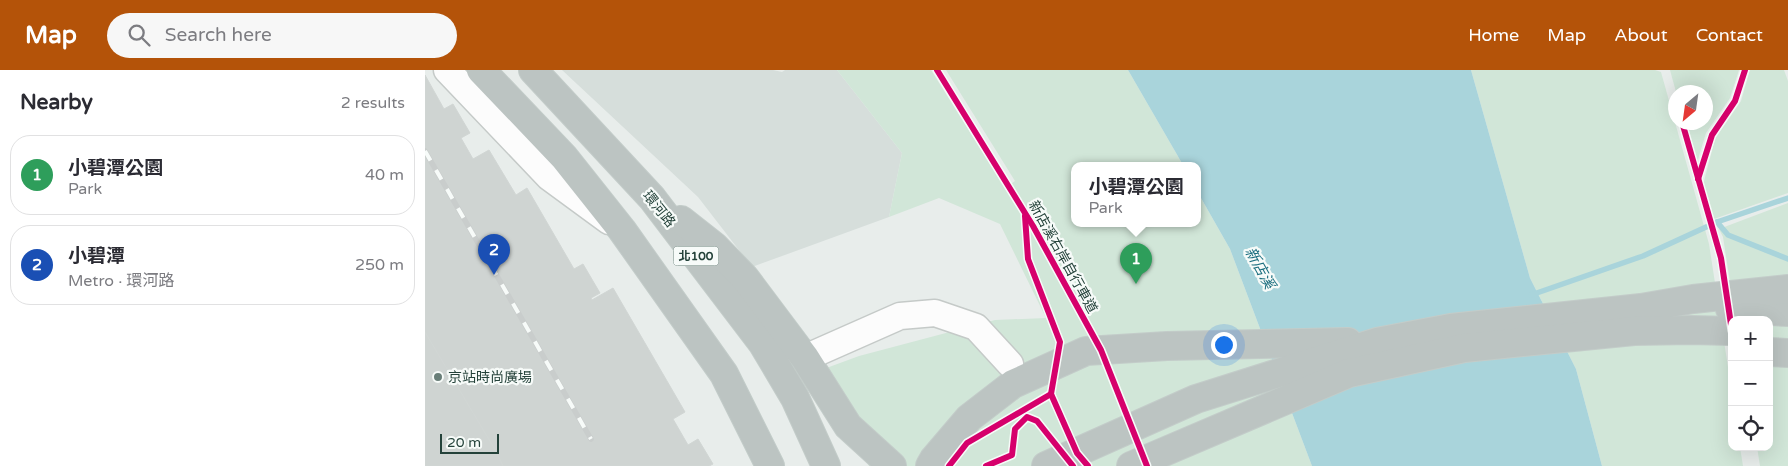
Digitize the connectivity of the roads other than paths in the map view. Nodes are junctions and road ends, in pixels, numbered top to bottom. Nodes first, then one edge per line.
1 (447, 70) edge
2 (481, 70) edge
3 (533, 70) edge
4 (652, 198) junction
5 (622, 230) junction
6 (1788, 289) edge
7 (1641, 308) junction
8 (1788, 312) edge
9 (1691, 330) junction
10 (1728, 332) edge
11 (1773, 333) edge
12 (1788, 334) edge
13 (1728, 341) edge
14 (1377, 342) junction
15 (1773, 352) edge
16 (1788, 353) edge
17 (805, 358) junction
18 (1010, 364) dead end
19 (1050, 465) edge
20 (770, 466) edge
21 (826, 466) edge
22 (893, 466) edge
23 (930, 466) edge
24 (1131, 466) edge

1 - 5 street
2 - 5 highway
3 - 4 highway, 環河路 / 北100
4 - 17 highway
4 - 21 highway, 環河路 / 北100
5 - 20 highway
6 - 7 highway
7 - 8 highway
7 - 14 highway
9 - 10 highway
9 - 13 highway
9 - 24 highway
11 - 12 highway
14 - 19 highway
14 - 23 highway
15 - 16 highway
17 - 18 street
17 - 22 highway

